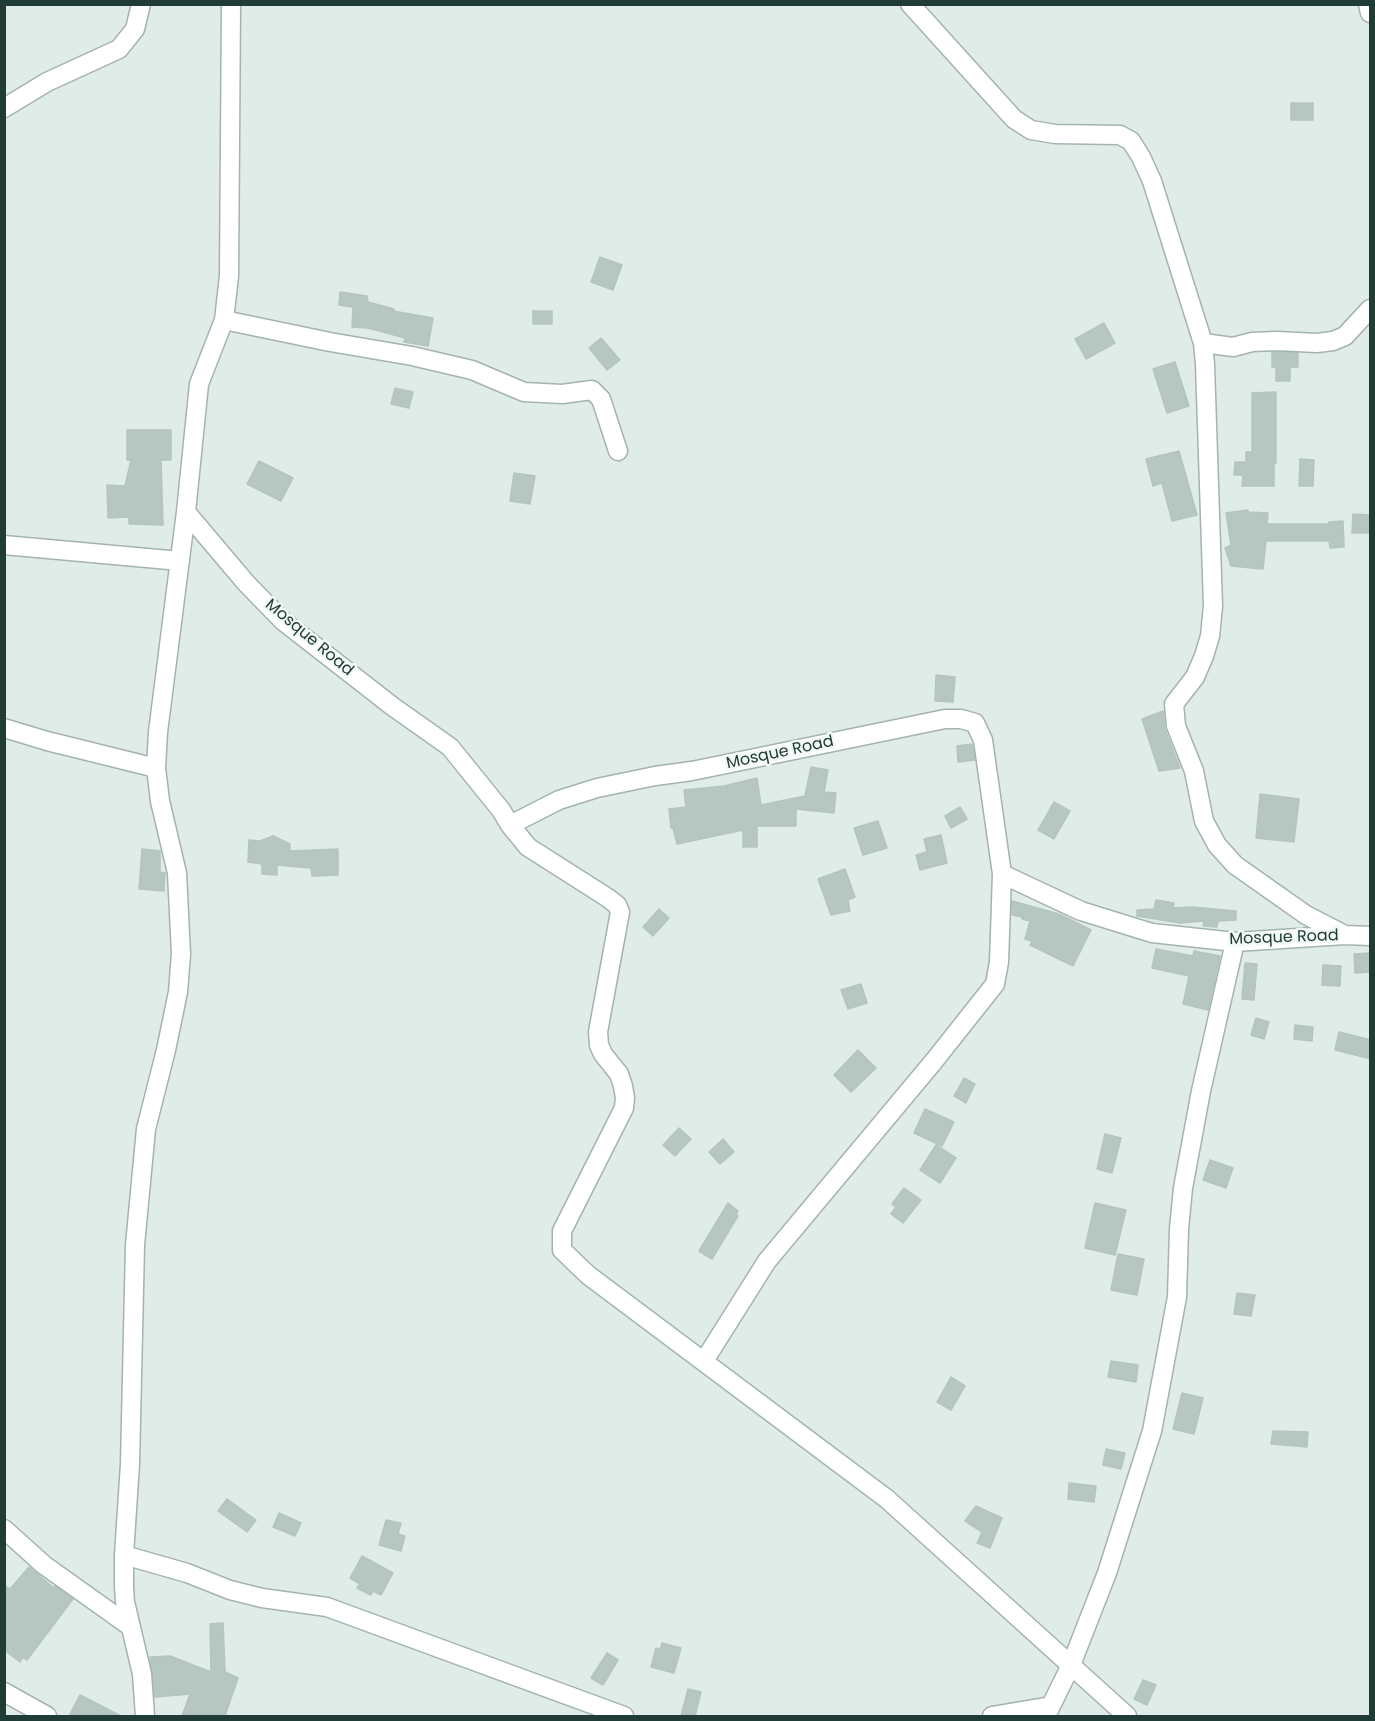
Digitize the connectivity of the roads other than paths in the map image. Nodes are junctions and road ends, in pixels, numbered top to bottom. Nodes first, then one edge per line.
1 (141, 4) edge
2 (231, 4) edge
3 (910, 4) edge
4 (1368, 4) edge
5 (1371, 13) edge
6 (4, 108) edge
7 (1371, 309) edge
8 (224, 320) junction
9 (1203, 343) junction
10 (618, 451) dead end
11 (186, 512) junction
12 (4, 545) edge
13 (180, 561) junction
14 (4, 728) edge
15 (156, 768) junction
16 (510, 825) junction
17 (1002, 874) junction
18 (1345, 935) junction
19 (1371, 936) edge
20 (1235, 942) junction
21 (704, 1361) junction
22 (4, 1529) edge
23 (124, 1555) junction
24 (131, 1626) junction
25 (1071, 1665) junction
26 (4, 1692) edge
27 (1048, 1711) edge
28 (47, 1716) edge
29 (145, 1716) edge
30 (624, 1716) edge
31 (992, 1716) edge
32 (1127, 1716) edge

1 - 6 street
2 - 8 street
3 - 9 street
4 - 5 street
7 - 9 street
8 - 10 street
8 - 11 street
9 - 18 street
11 - 13 street
11 - 16 street, Mosque Road
12 - 13 street
13 - 15 street
14 - 15 street
15 - 23 street
16 - 17 street, Mosque Road
16 - 21 street
17 - 20 street, Mosque Road
17 - 21 street
18 - 19 street, Mosque Road
18 - 20 street, Mosque Road
20 - 25 street
21 - 25 street
22 - 24 street
23 - 24 street
23 - 30 street
24 - 29 street
25 - 27 street
25 - 32 street
26 - 28 street
27 - 31 street

